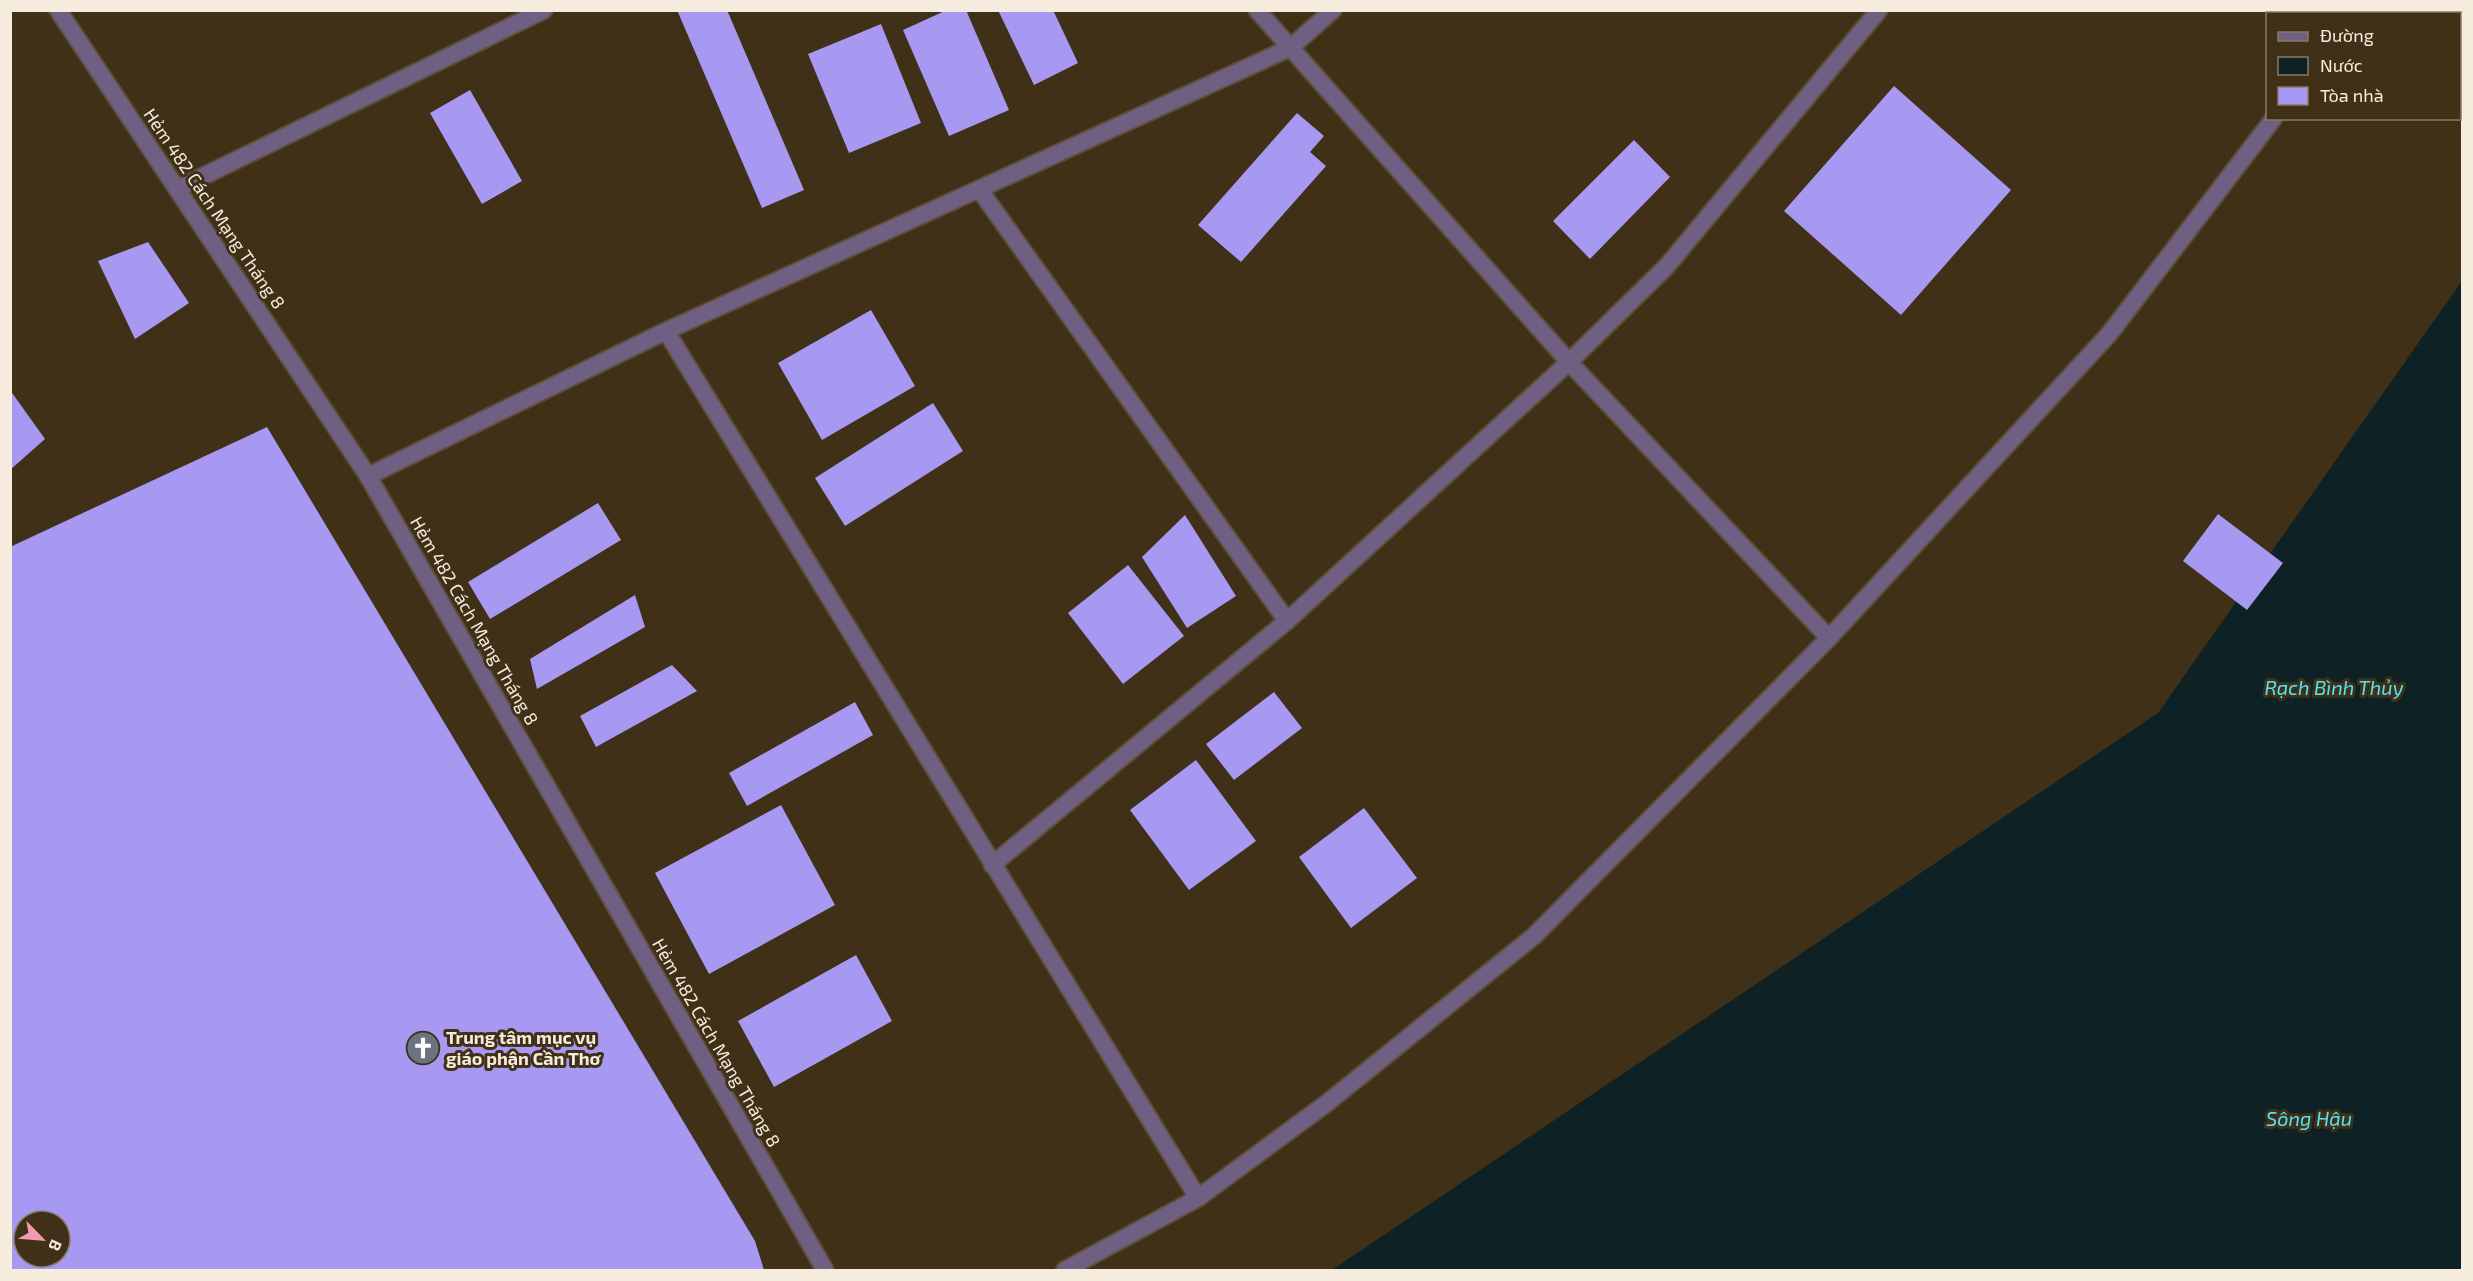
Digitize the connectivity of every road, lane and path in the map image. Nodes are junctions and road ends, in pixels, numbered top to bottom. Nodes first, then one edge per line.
1 (58, 10) edge
2 (544, 10) edge
3 (1257, 10) edge
4 (1333, 10) edge
5 (1879, 10) edge
6 (1290, 48) junction
7 (2272, 120) edge
8 (177, 189) junction
9 (979, 189) junction
10 (666, 332) junction
11 (1569, 362) junction
12 (368, 476) junction
13 (1287, 621) junction
14 (1829, 638) junction
15 (992, 865) junction
16 (1198, 1198) junction
17 (825, 1270) edge
18 (1065, 1270) edge

1 - 8 street, Hẻm 482 Cách Mạng Tháng 8
2 - 8 street
3 - 6 street
4 - 6 street
5 - 11 street
6 - 9 street
6 - 11 street
7 - 14 street
8 - 12 street, Hẻm 482 Cách Mạng Tháng 8
9 - 10 street
9 - 13 street
10 - 12 street
10 - 15 street
11 - 13 street
11 - 14 street
12 - 17 street, Hẻm 482 Cách Mạng Tháng 8
13 - 15 street
14 - 16 street
15 - 16 street
16 - 18 street

